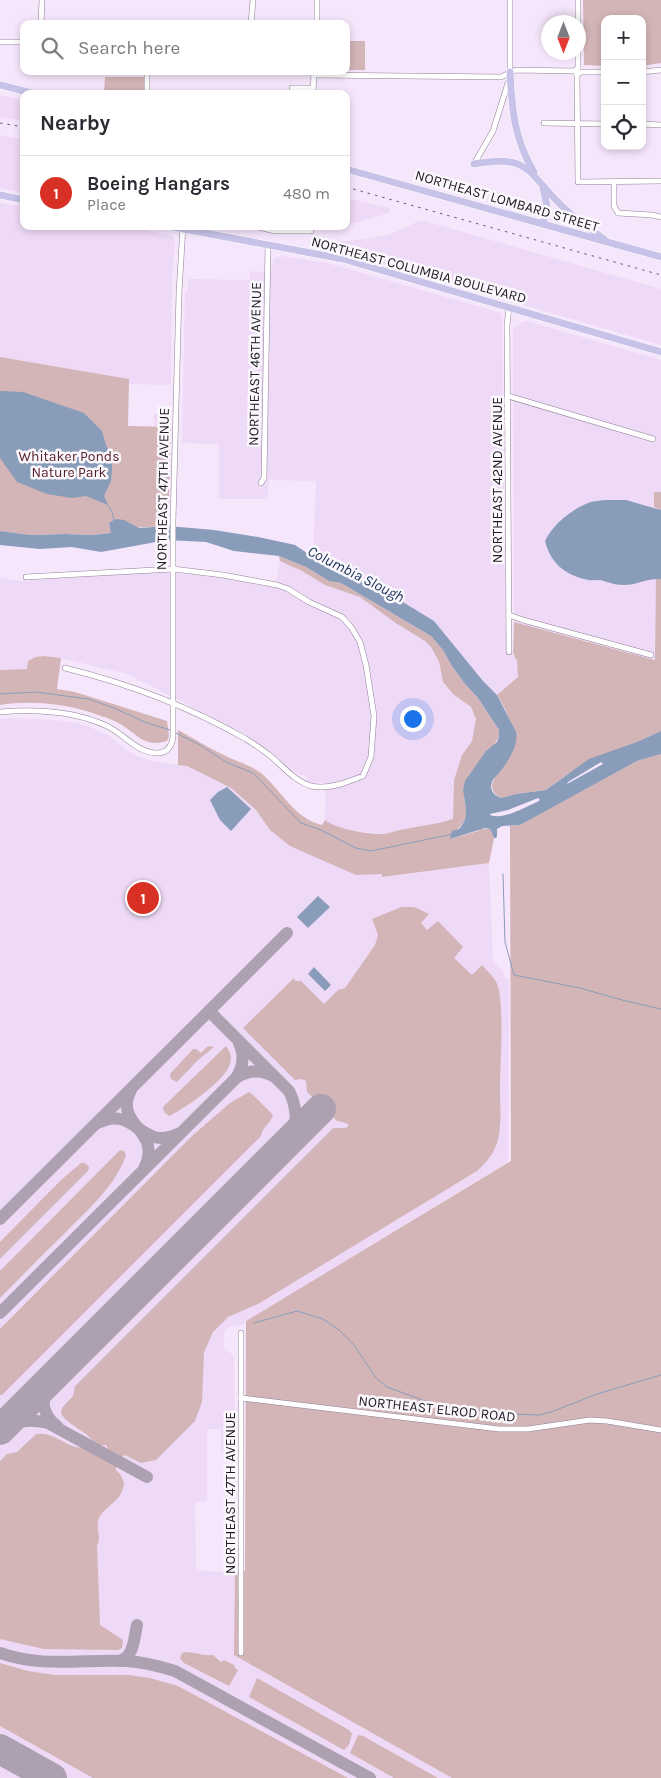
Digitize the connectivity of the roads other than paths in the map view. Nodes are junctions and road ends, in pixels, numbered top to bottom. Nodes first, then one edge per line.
1 (42, 0) edge
2 (253, 0) edge
3 (318, 0) edge
4 (510, 0) edge
5 (578, 0) edge
6 (578, 15) edge
7 (41, 20) edge
8 (251, 20) edge
9 (316, 20) edge
10 (0, 42) edge
11 (20, 42) edge
12 (578, 60) edge
13 (661, 70) edge
14 (578, 71) junction
15 (510, 72) junction
16 (601, 72) edge
17 (646, 72) edge
18 (350, 74) edge
19 (147, 75) edge
20 (314, 75) edge
21 (0, 86) edge
22 (292, 88) dead end
23 (147, 90) edge
24 (306, 90) edge
25 (313, 90) edge
26 (20, 91) edge
27 (544, 123) dead end
28 (578, 124) junction
29 (601, 124) edge
30 (646, 124) edge
31 (661, 125) edge
32 (474, 164) joint
33 (350, 170) edge
34 (538, 178) junction
35 (614, 182) junction
36 (661, 182) edge
37 (0, 195) edge
38 (20, 199) edge
39 (661, 217) edge
40 (543, 224) junction
41 (183, 230) edge
42 (193, 230) edge
43 (271, 230) edge
44 (311, 231) dead end
45 (609, 242) junction
46 (268, 245) junction
47 (661, 257) edge
48 (509, 308) junction
49 (661, 352) edge
50 (508, 396) junction
51 (653, 439) dead end
52 (261, 483) dead end
53 (173, 569) junction
54 (26, 577) dead end
55 (509, 614) junction
56 (509, 652) dead end
57 (651, 655) dead end
58 (65, 668) dead end
59 (173, 702) junction
60 (0, 712) edge
61 (241, 1333) dead end
62 (241, 1398) junction
63 (661, 1430) edge
64 (241, 1653) dead end

1 - 7 street
2 - 8 street
3 - 9 street
4 - 15 street
5 - 6 street
10 - 11 street
12 - 14 street
13 - 17 street
14 - 15 street
14 - 16 street
14 - 28 street
15 - 18 street
15 - 32 street
15 - 34 main road
19 - 23 street
20 - 25 street
21 - 26 main road
22 - 24 street
27 - 28 street
28 - 29 street
28 - 35 street
30 - 31 street
32 - 34 main road
33 - 40 main road, NORTHEAST LOMBARD STREET
34 - 40 main road
34 - 45 main road
35 - 36 street
35 - 39 street
37 - 38 main road
40 - 45 main road, NORTHEAST LOMBARD STREET
41 - 53 street, NORTHEAST 47TH AVENUE
42 - 46 main road, NORTHEAST COLUMBIA BOULEVARD
43 - 44 street
45 - 47 main road, NORTHEAST LOMBARD STREET
46 - 48 main road, NORTHEAST COLUMBIA BOULEVARD
46 - 52 street, NORTHEAST 46TH AVENUE
48 - 49 main road, NORTHEAST COLUMBIA BOULEVARD
48 - 50 street, NORTHEAST 42ND AVENUE
50 - 51 street
50 - 55 street, NORTHEAST 42ND AVENUE
53 - 54 street
53 - 59 street, NORTHEAST 47TH AVENUE
53 - 59 street
55 - 56 street, NORTHEAST 42ND AVENUE
55 - 57 street
58 - 59 street
59 - 60 street, NORTHEAST 47TH AVENUE
61 - 62 street, NORTHEAST 47TH AVENUE
62 - 63 street, NORTHEAST ELROD ROAD
62 - 64 street, NORTHEAST 47TH AVENUE

